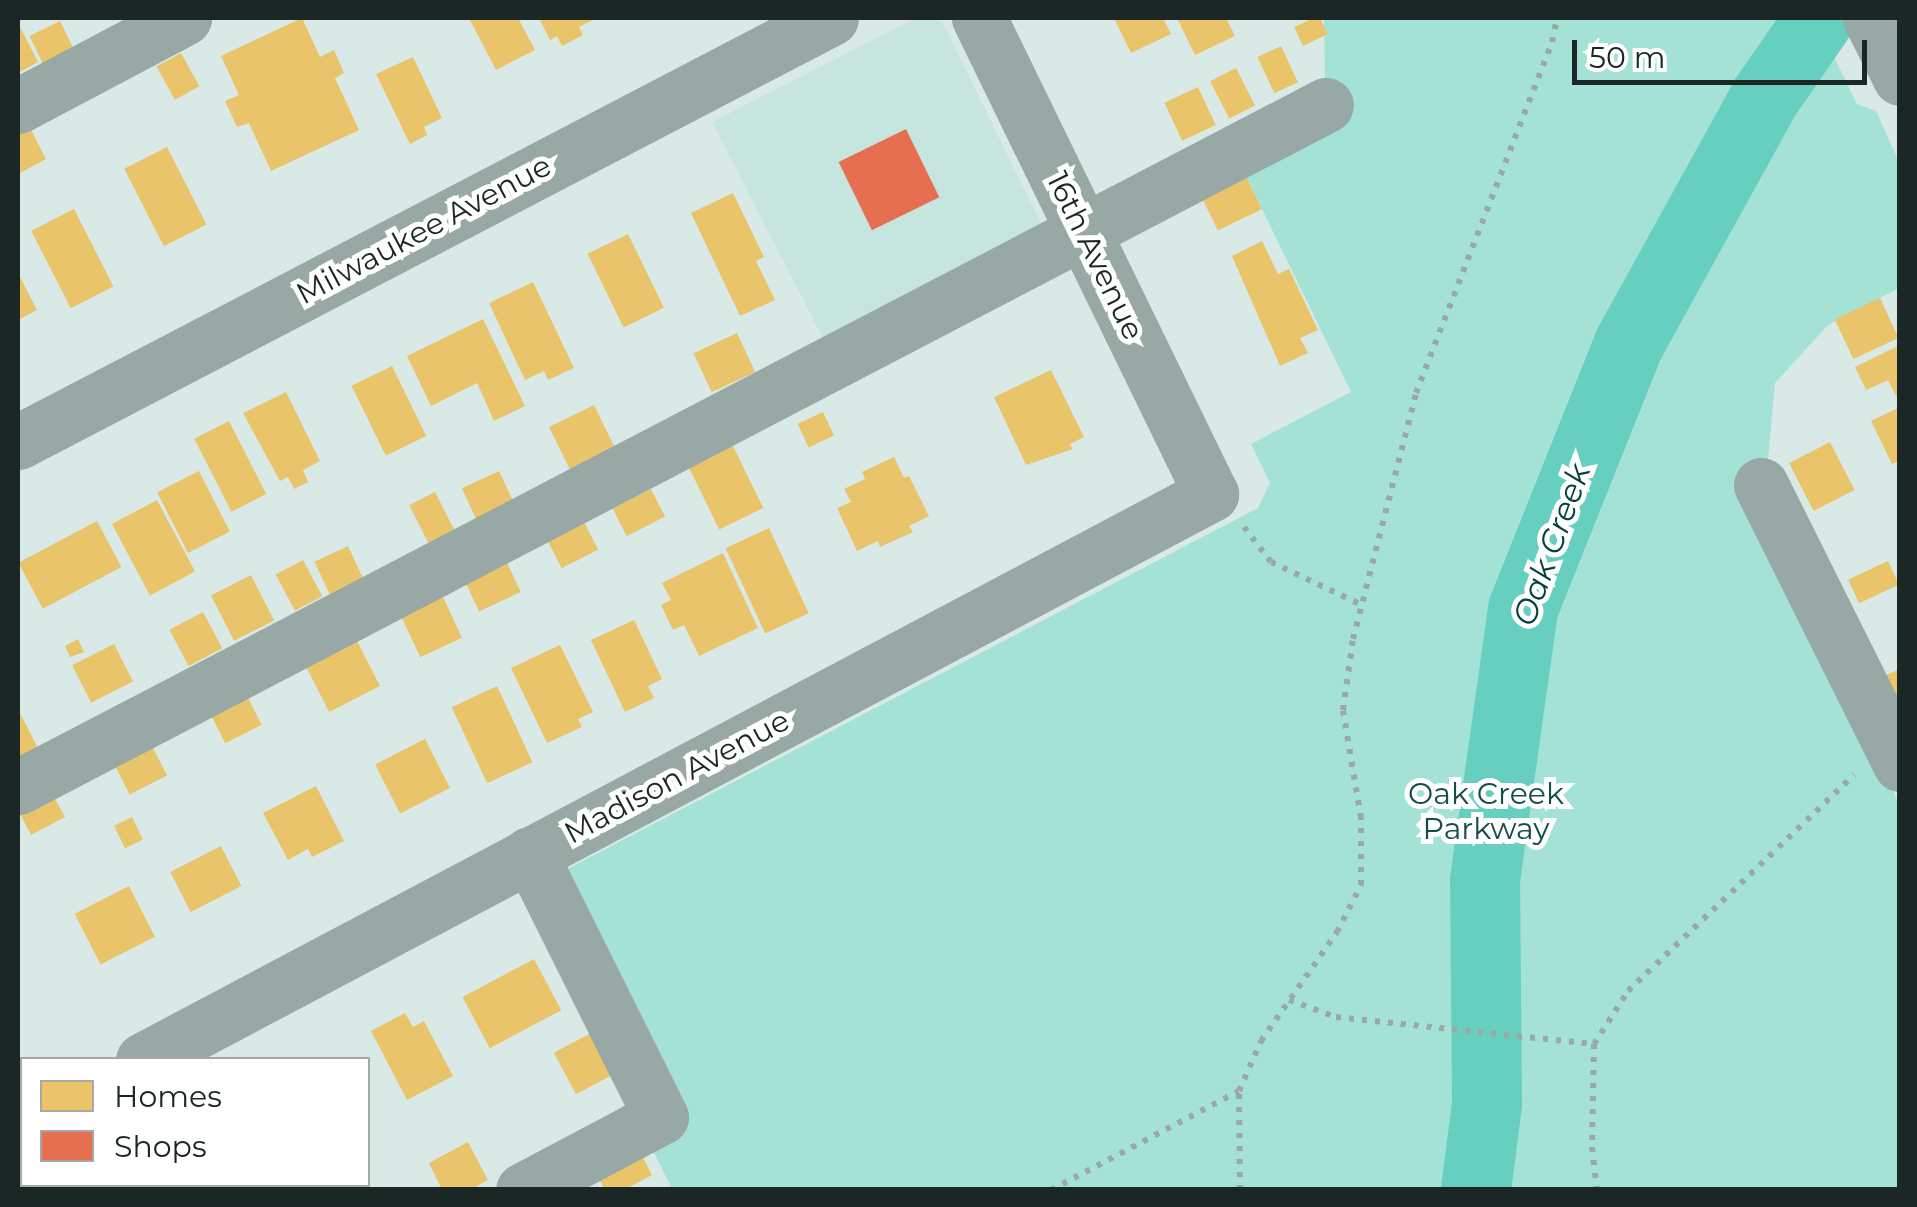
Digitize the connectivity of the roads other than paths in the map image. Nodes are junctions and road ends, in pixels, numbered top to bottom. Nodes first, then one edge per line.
1 (184, 18) edge
2 (831, 18) edge
3 (979, 18) edge
4 (1870, 18) edge
5 (1900, 78) edge
6 (1326, 104) dead end
7 (18, 106) edge
8 (1082, 230) junction
9 (18, 442) edge
10 (1762, 484) dead end
11 (1211, 494) joint
12 (1896, 756) edge
13 (18, 787) edge
14 (530, 854) junction
15 (149, 1057) edge
16 (523, 1190) edge

1 - 7 street
2 - 9 street, Milwaukee Avenue
3 - 8 street, 16th Avenue
4 - 5 street
6 - 8 street
8 - 11 street, 16th Avenue
8 - 13 street
10 - 12 street
11 - 14 street, Madison Avenue
14 - 15 street, Madison Avenue
14 - 16 street

